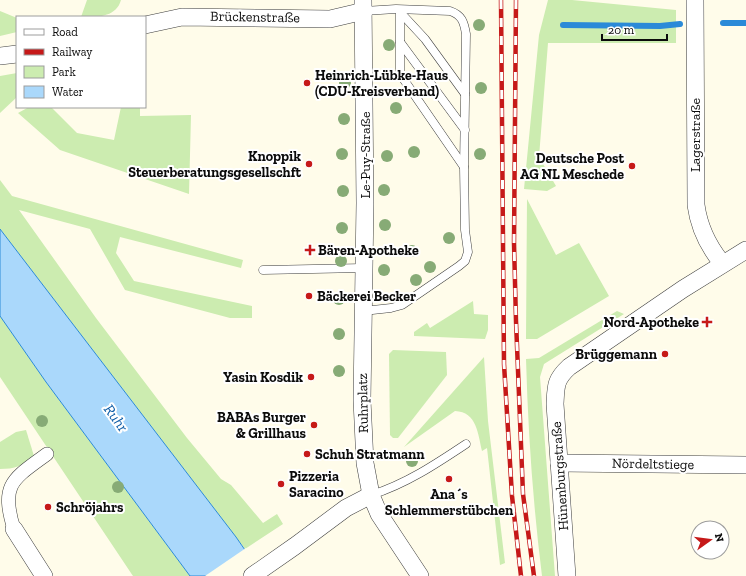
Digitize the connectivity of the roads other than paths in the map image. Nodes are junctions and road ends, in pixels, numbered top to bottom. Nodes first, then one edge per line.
1 (695, 0) edge
2 (364, 5) edge
3 (400, 11) junction
4 (146, 25) edge
5 (400, 42) junction
6 (16, 54) edge
7 (0, 56) edge
8 (465, 94) junction
9 (464, 130) junction
10 (464, 167) junction
11 (746, 250) edge
12 (722, 264) junction
13 (363, 268) junction
14 (263, 270) dead end
15 (363, 311) junction
16 (466, 444) dead end
17 (47, 454) dead end
18 (559, 463) junction
19 (746, 465) edge
20 (371, 495) junction
21 (14, 529) joint
22 (40, 574) edge
23 (252, 576) edge
24 (420, 576) edge
25 (567, 576) edge

1 - 12 street, Lagerstraße
2 - 3 lane
2 - 4 street, Brückenstraße
2 - 13 street, Le-Puy-Straße
3 - 5 lane
3 - 8 lane
3 - 8 lane
5 - 9 lane
5 - 10 lane
6 - 7 street
8 - 9 lane
9 - 10 lane
10 - 15 lane
11 - 12 street
12 - 18 street, Hünenburgstraße
13 - 14 lane
13 - 15 street, Le-Puy-Straße
15 - 20 street, Ruhrplatz
16 - 20 lane
17 - 21 street
18 - 19 street, Nördeltstiege
18 - 25 street, Hünenburgstraße
20 - 23 street
20 - 24 street, Ruhrplatz
21 - 22 street

